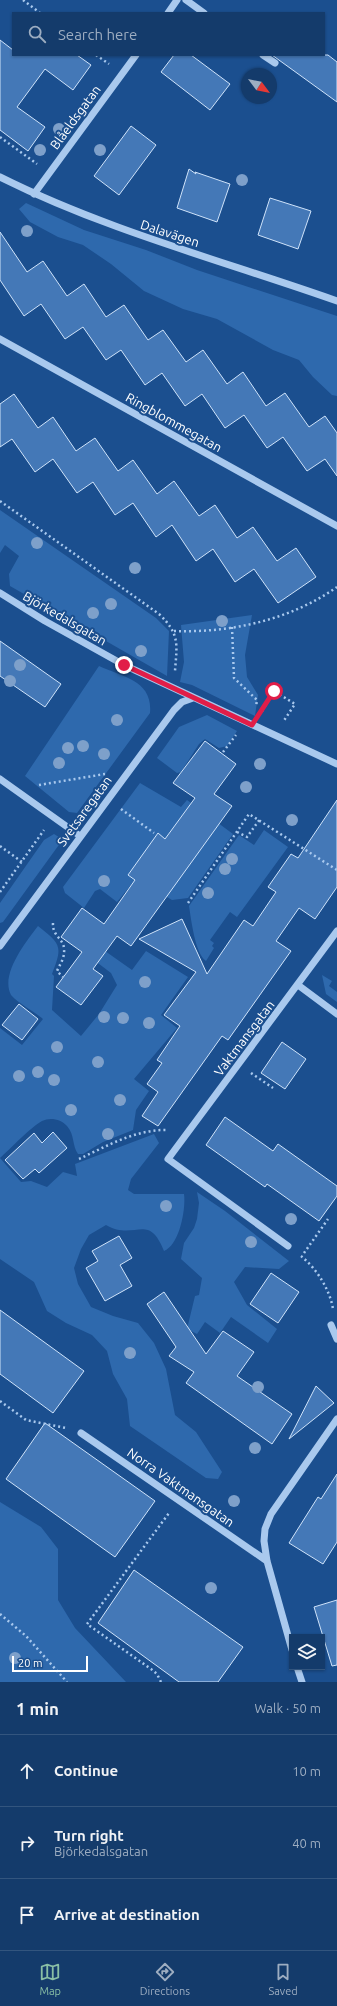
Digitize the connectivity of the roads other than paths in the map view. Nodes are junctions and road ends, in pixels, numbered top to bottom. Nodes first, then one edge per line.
1 (177, 0) edge
2 (186, 0) edge
3 (169, 12) edge
4 (203, 12) edge
5 (135, 56) edge
6 (264, 56) edge
7 (275, 63) dead end
8 (0, 176) edge
9 (34, 194) junction
10 (337, 301) edge
11 (0, 339) edge
12 (337, 526) edge
13 (0, 593) edge
14 (193, 698) junction
15 (337, 764) edge
16 (0, 779) edge
17 (80, 836) junction
18 (337, 931) edge
19 (0, 946) edge
20 (298, 985) junction
21 (337, 1014) edge
22 (288, 1246) road end
23 (331, 1325) road end
24 (337, 1339) edge
25 (337, 1419) edge
26 (81, 1433) road end
27 (267, 1561) junction
28 (289, 1639) edge
29 (298, 1670) edge
30 (302, 1682) edge

1 - 3 street
2 - 4 street
5 - 9 street, Blåeldsgatan
6 - 7 street
8 - 9 street, Dalavägen
9 - 10 street, Dalavägen
11 - 12 street, Ringblommegatan
13 - 14 street, Björkedalsgatan
14 - 15 street, Björkedalsgatan
14 - 17 street, Svetsaregatan
16 - 17 street
17 - 19 street, Svetsaregatan
18 - 20 street, Vaktmansgatan
20 - 21 street
20 - 22 street, Vaktmansgatan
23 - 24 street
25 - 27 street
26 - 27 street, Norra Vaktmansgatan
27 - 28 street
29 - 30 street

